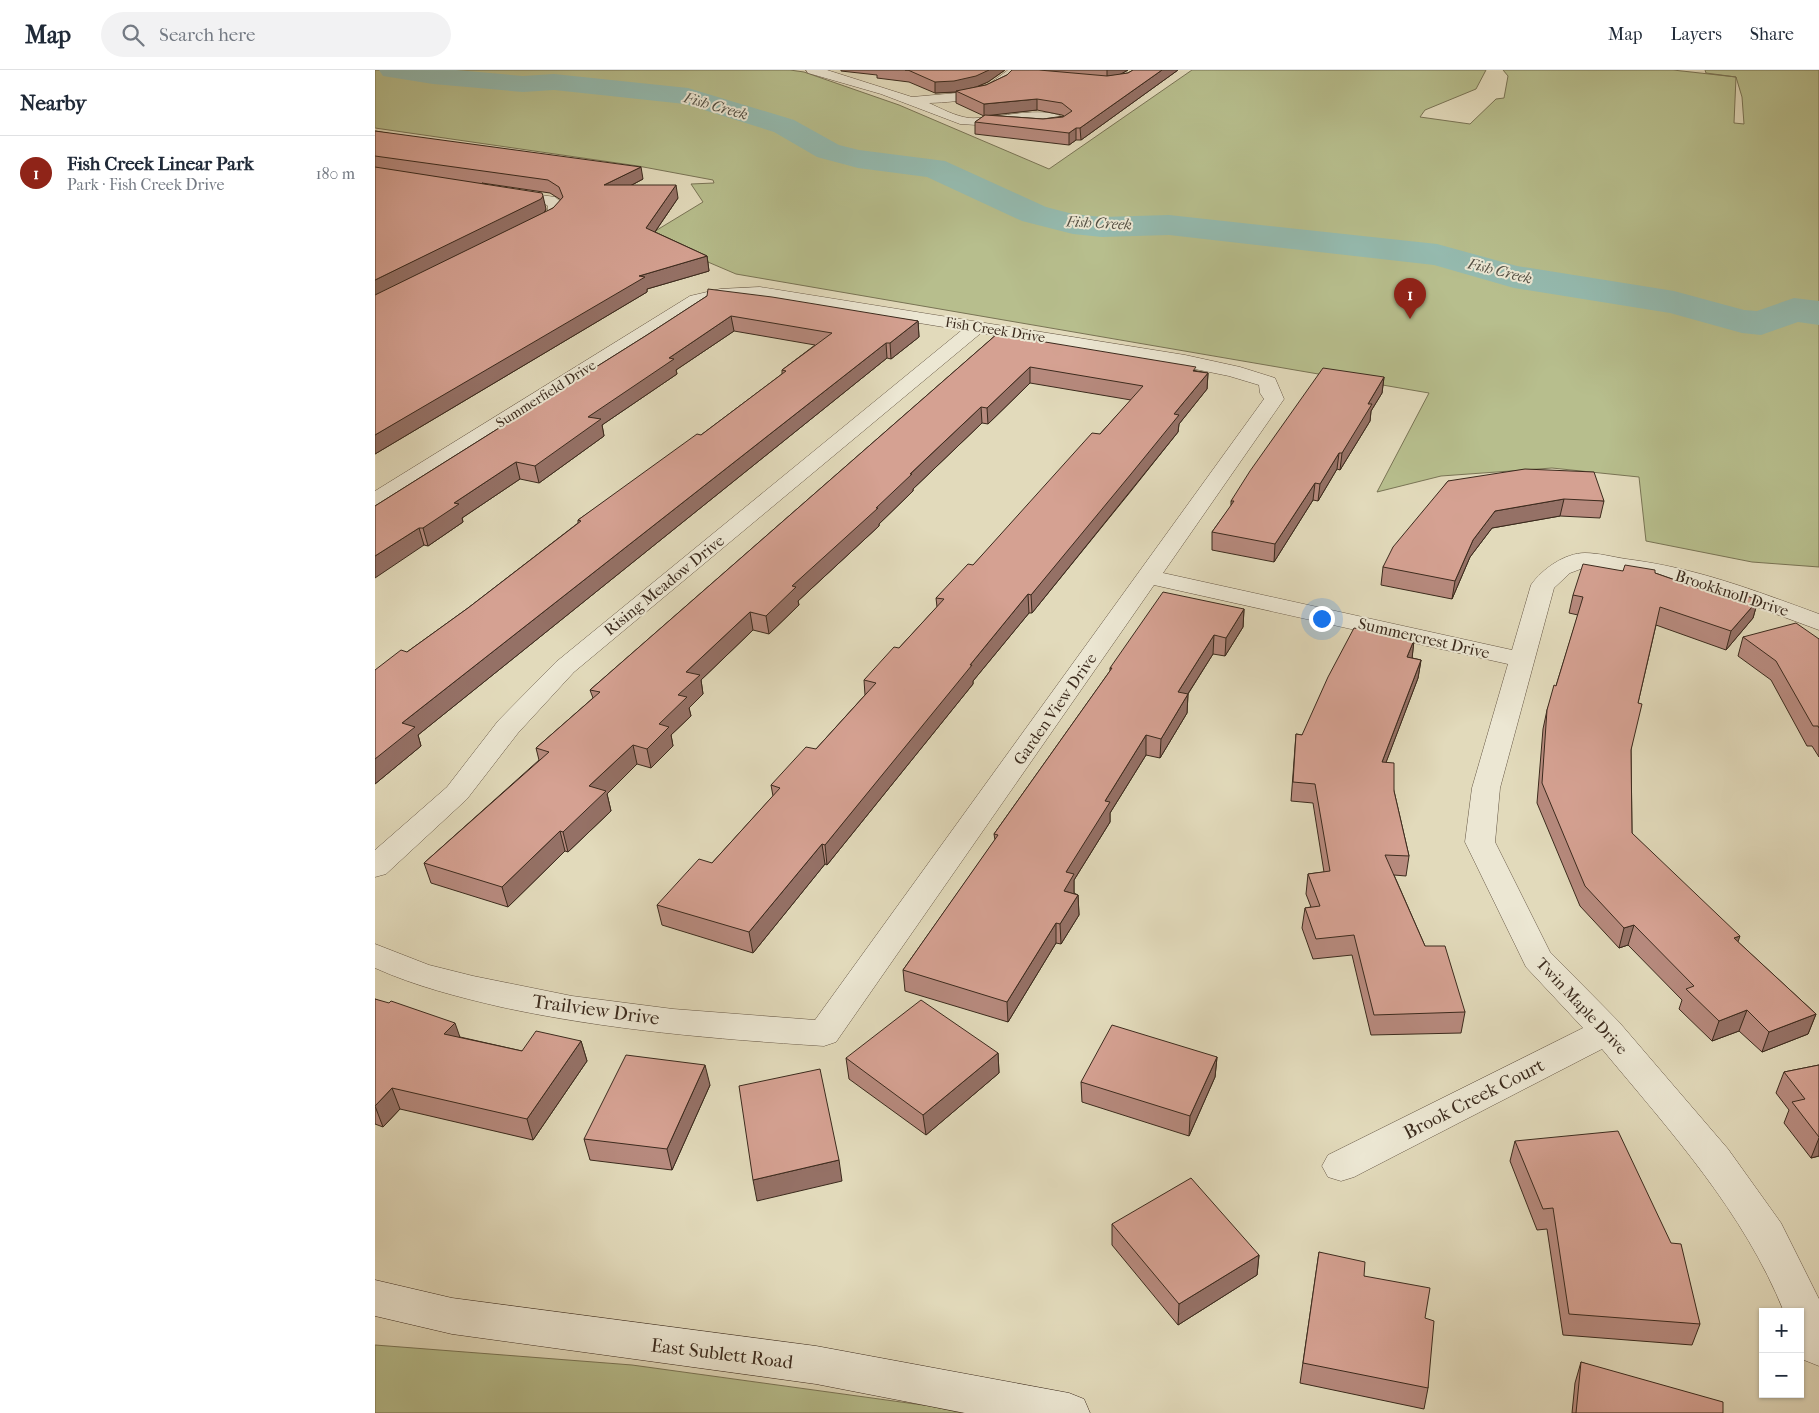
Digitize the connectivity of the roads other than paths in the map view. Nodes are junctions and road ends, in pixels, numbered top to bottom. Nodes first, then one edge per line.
1 (819, 71) edge
2 (1014, 71) edge
3 (1031, 75) edge
4 (910, 101) junction
5 (997, 121) edge
6 (494, 192) edge
7 (515, 235) edge
8 (720, 294) joint
9 (977, 327) junction
10 (1268, 382) joint
11 (375, 500) edge
12 (1584, 560) joint
13 (1148, 577) junction
14 (1819, 623) edge
15 (1523, 660) junction
16 (375, 867) edge
17 (375, 955) edge
18 (1607, 1031) junction
19 (824, 1033) joint
20 (1341, 1166) dead end
21 (375, 1298) edge
22 (1819, 1348) edge
23 (1069, 1413) edge

1 - 4 street
2 - 3 street
2 - 4 street
4 - 5 street
6 - 7 street
8 - 9 street, Fish Creek Drive
8 - 11 street, Summerfield Drive
9 - 10 street, Fish Creek Drive
9 - 16 street, Rising Meadow Drive
10 - 13 street, Garden View Drive
12 - 14 street, Brookknoll Drive
12 - 15 street, Twin Maple Drive
13 - 15 street, Summercrest Drive
13 - 19 street, Garden View Drive
15 - 18 street, Twin Maple Drive
17 - 19 street, Trailview Drive
18 - 20 street, Brook Creek Court
18 - 22 street, Twin Maple Drive
21 - 23 street, East Sublett Road

